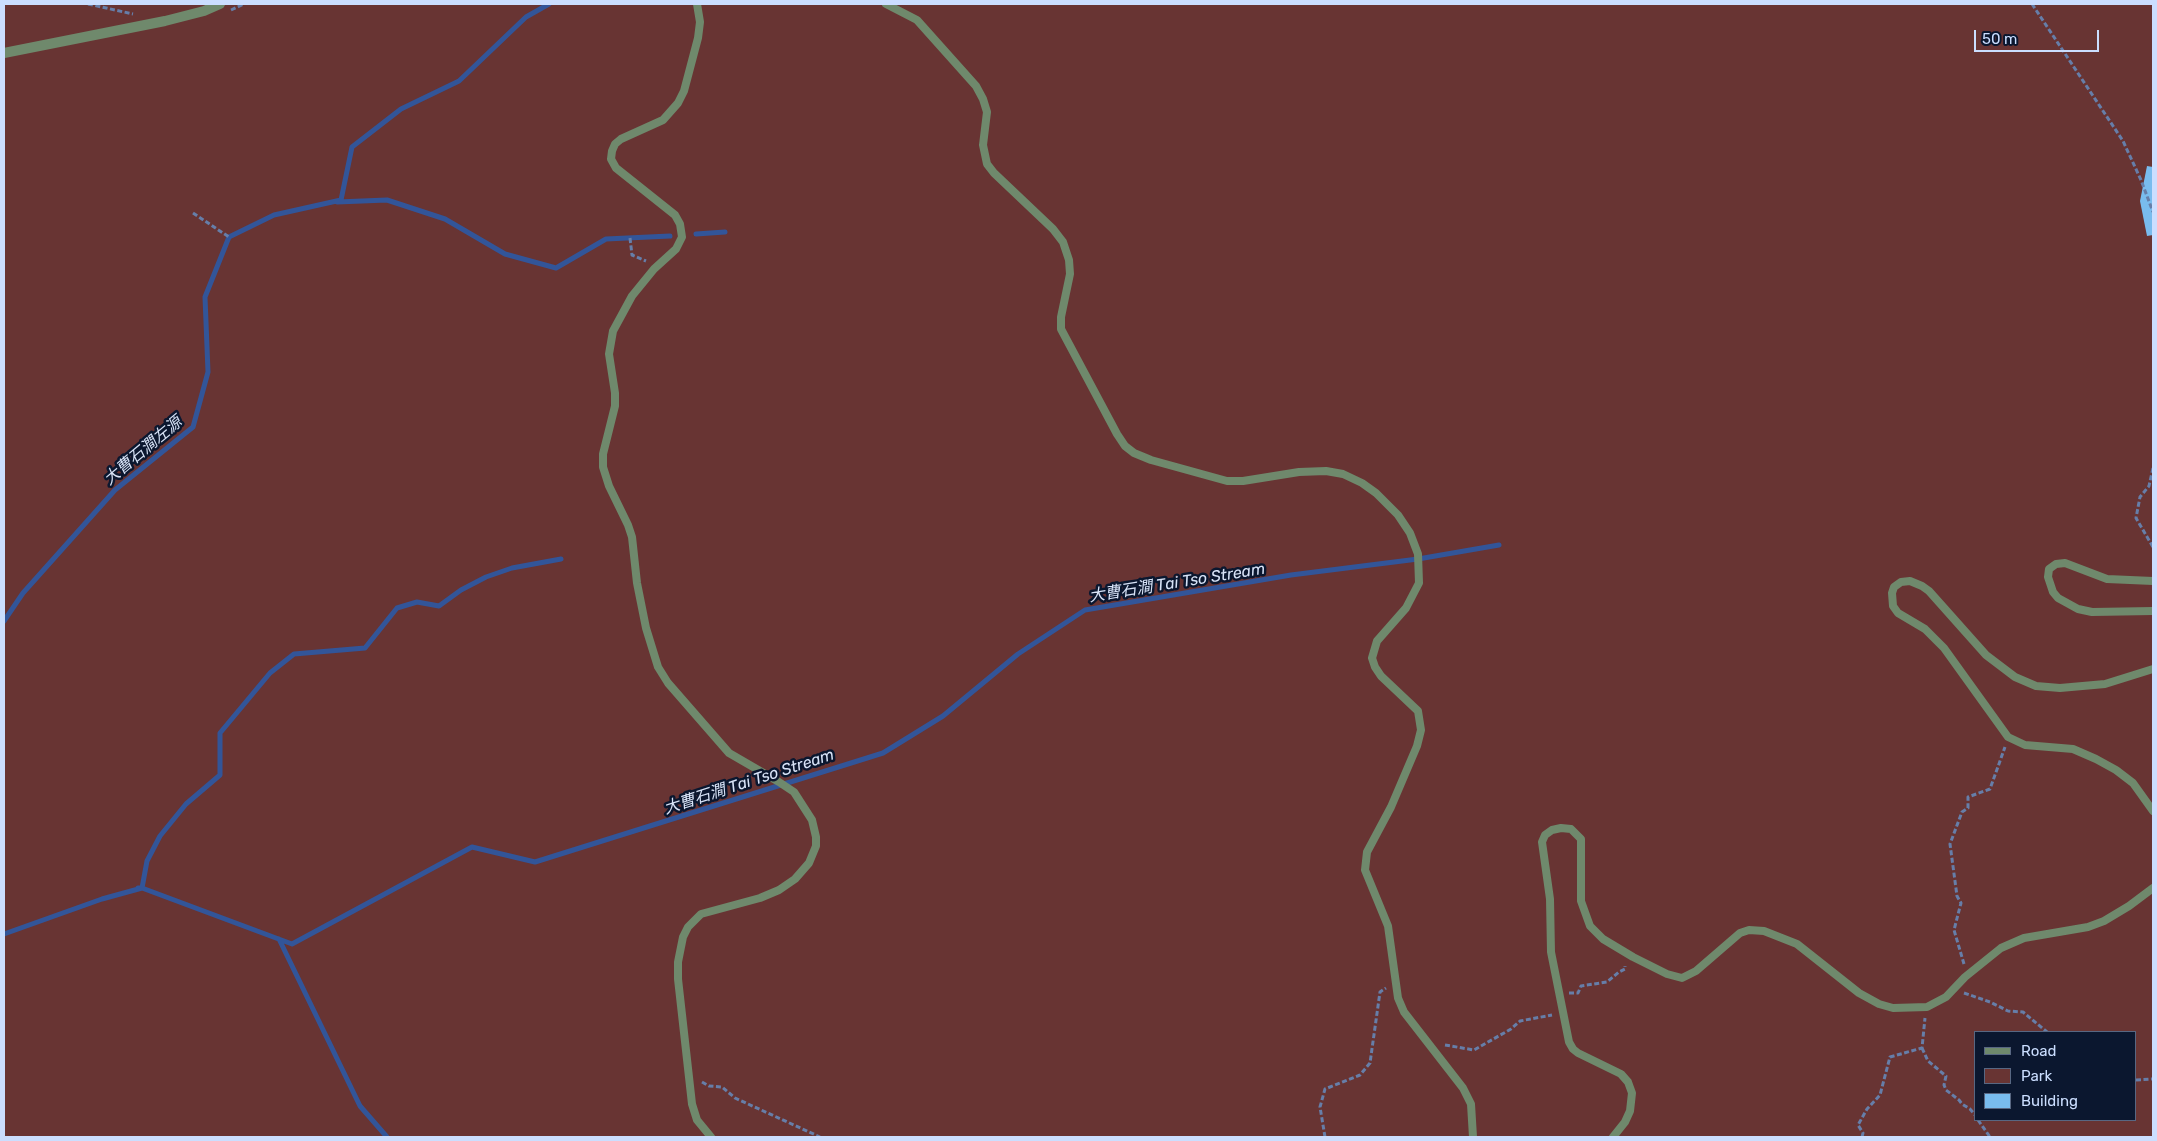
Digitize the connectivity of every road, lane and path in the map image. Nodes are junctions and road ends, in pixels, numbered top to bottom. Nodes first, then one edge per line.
1 (88, 4) edge
2 (220, 4) edge
3 (696, 4) edge
4 (886, 4) edge
5 (2032, 4) edge
6 (136, 14) dead end
7 (4, 53) edge
8 (2153, 212) edge
9 (193, 213) dead end
10 (229, 237) dead end
11 (630, 238) dead end
12 (657, 266) junction
13 (2153, 468) edge
14 (2153, 547) edge
15 (2153, 580) edge
16 (2153, 611) edge
17 (2153, 669) edge
18 (2008, 737) junction
19 (2153, 811) edge
20 (2153, 888) edge
21 (1633, 957) junction
22 (1965, 977) junction
23 (1395, 982) junction
24 (1956, 988) junction
25 (1558, 993) junction
26 (1927, 1007) junction
27 (1562, 1013) junction
28 (2047, 1031) edge
29 (1428, 1042) junction
30 (1922, 1048) junction
31 (689, 1073) junction
32 (2153, 1078) edge
33 (2137, 1080) edge
34 (1974, 1114) edge
35 (1979, 1121) edge
36 (711, 1137) edge
37 (820, 1137) edge
38 (1325, 1137) edge
39 (1472, 1137) edge
40 (1613, 1137) edge
41 (1862, 1137) edge
42 (1990, 1137) edge

1 - 6 path
2 - 7 street
3 - 12 lane
4 - 23 lane
5 - 8 path
9 - 10 path
11 - 12 path
12 - 31 lane
13 - 14 path
15 - 16 lane
17 - 18 lane
18 - 19 lane
18 - 22 path
20 - 22 lane
21 - 25 path
21 - 25 lane
21 - 26 lane
22 - 24 lane
23 - 29 lane
23 - 38 path
24 - 26 lane
24 - 28 path
25 - 27 lane
26 - 30 path
27 - 29 path
27 - 40 lane
29 - 39 lane
30 - 34 path
30 - 41 path
31 - 36 lane
31 - 37 path
32 - 33 path
35 - 42 path

